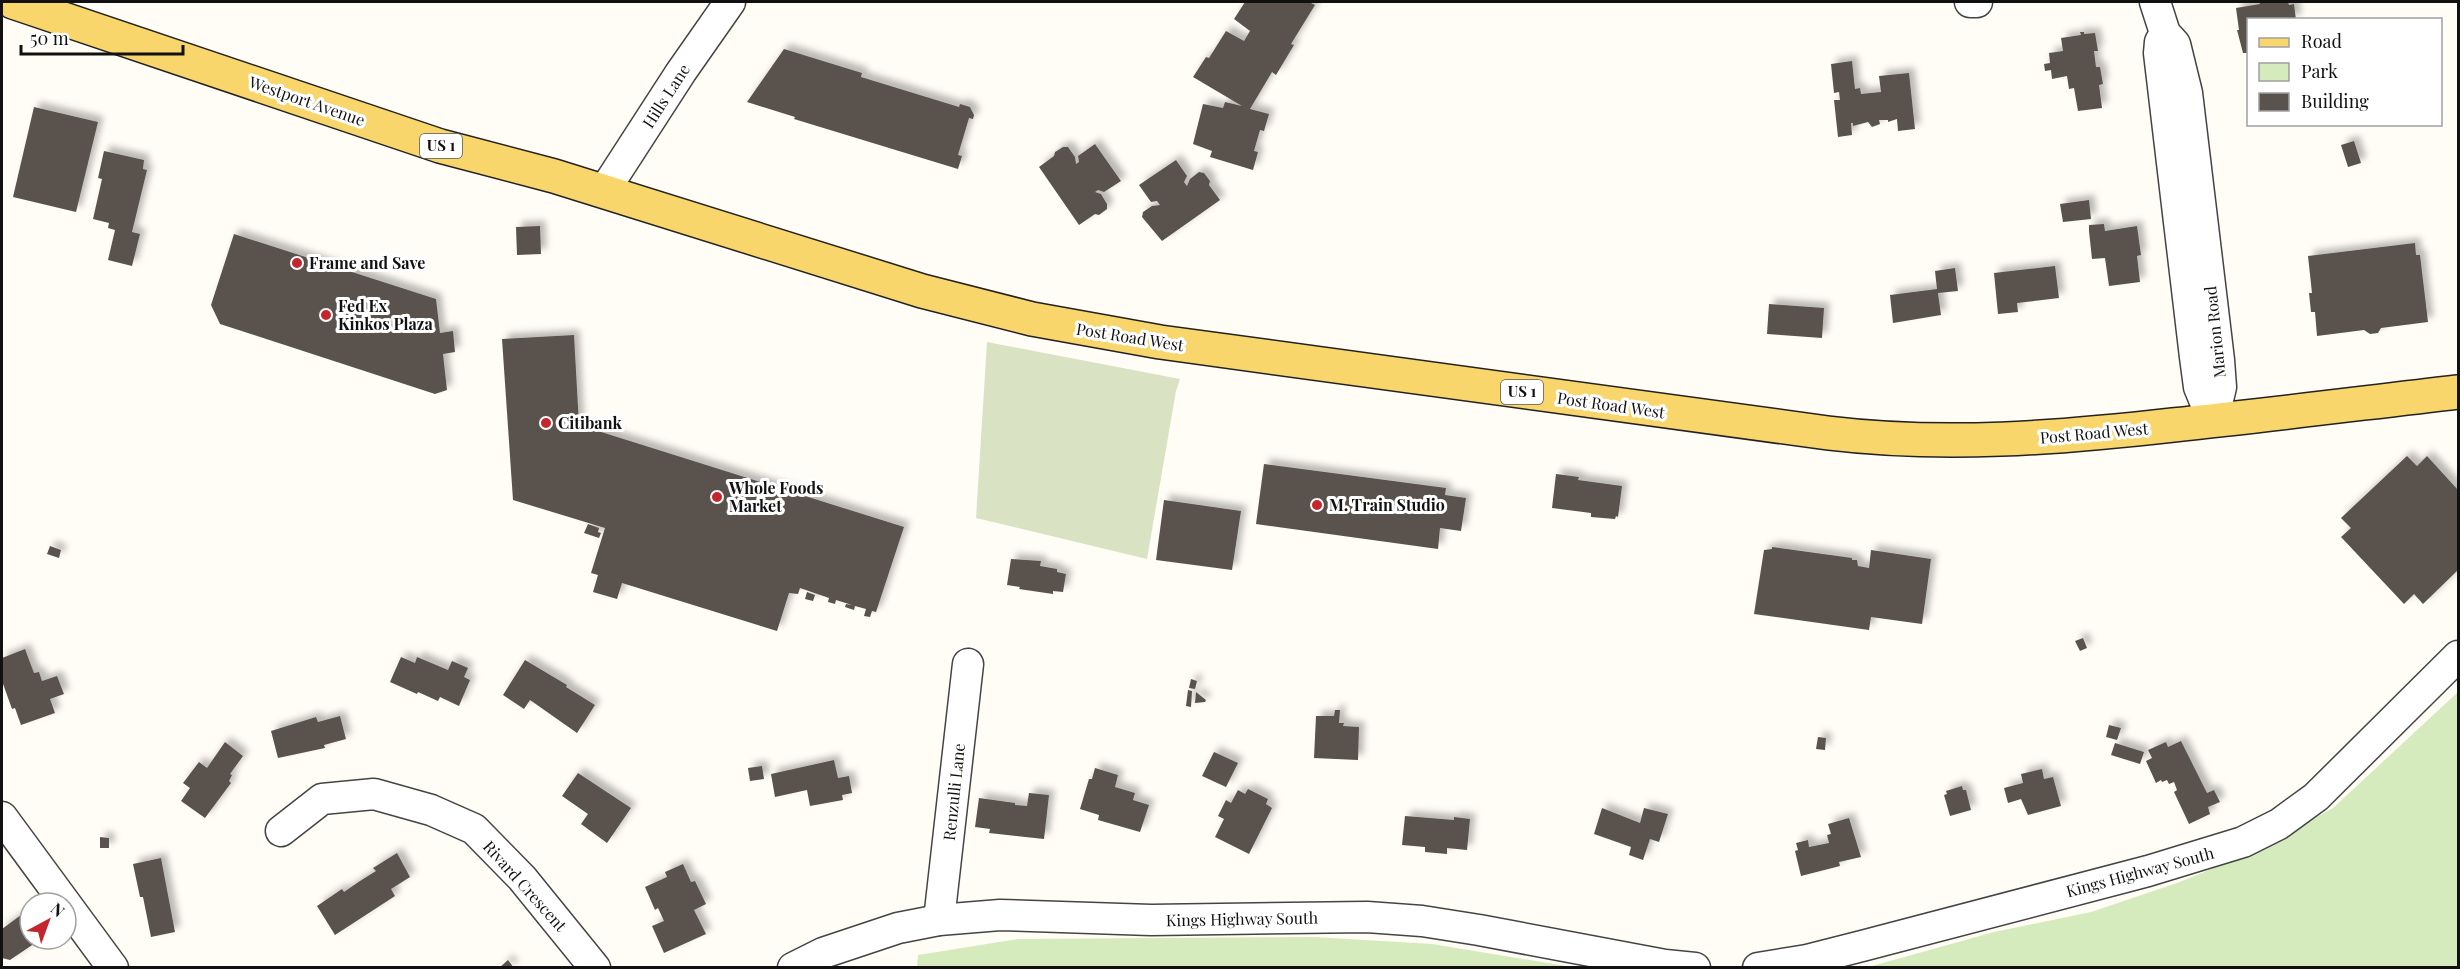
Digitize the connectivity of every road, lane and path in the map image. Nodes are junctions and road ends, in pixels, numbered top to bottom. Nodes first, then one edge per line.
1 (13, 2) edge
2 (730, 2) edge
3 (1970, 2) edge
4 (1977, 2) edge
5 (2156, 2) edge
6 (604, 191) junction
7 (2458, 392) edge
8 (2213, 421) junction
9 (2458, 656) edge
10 (968, 664) dead end
11 (2, 817) edge
12 (281, 831) dead end
13 (939, 920) junction
14 (113, 968) edge
15 (595, 968) edge
16 (793, 968) edge
17 (1695, 968) edge
18 (1758, 968) edge

1 - 6 main road, Westport Avenue / US 1
2 - 6 street, Hills Lane
3 - 4 street
5 - 8 street, Marion Road
6 - 8 main road, Post Road West / US 1
7 - 8 main road, Post Road West / US 1
9 - 18 street, Kings Highway South
10 - 13 street, Renzulli Lane
11 - 14 street
12 - 15 street, Rivard Crescent
13 - 16 street, Kings Highway South
13 - 17 street, Kings Highway South

